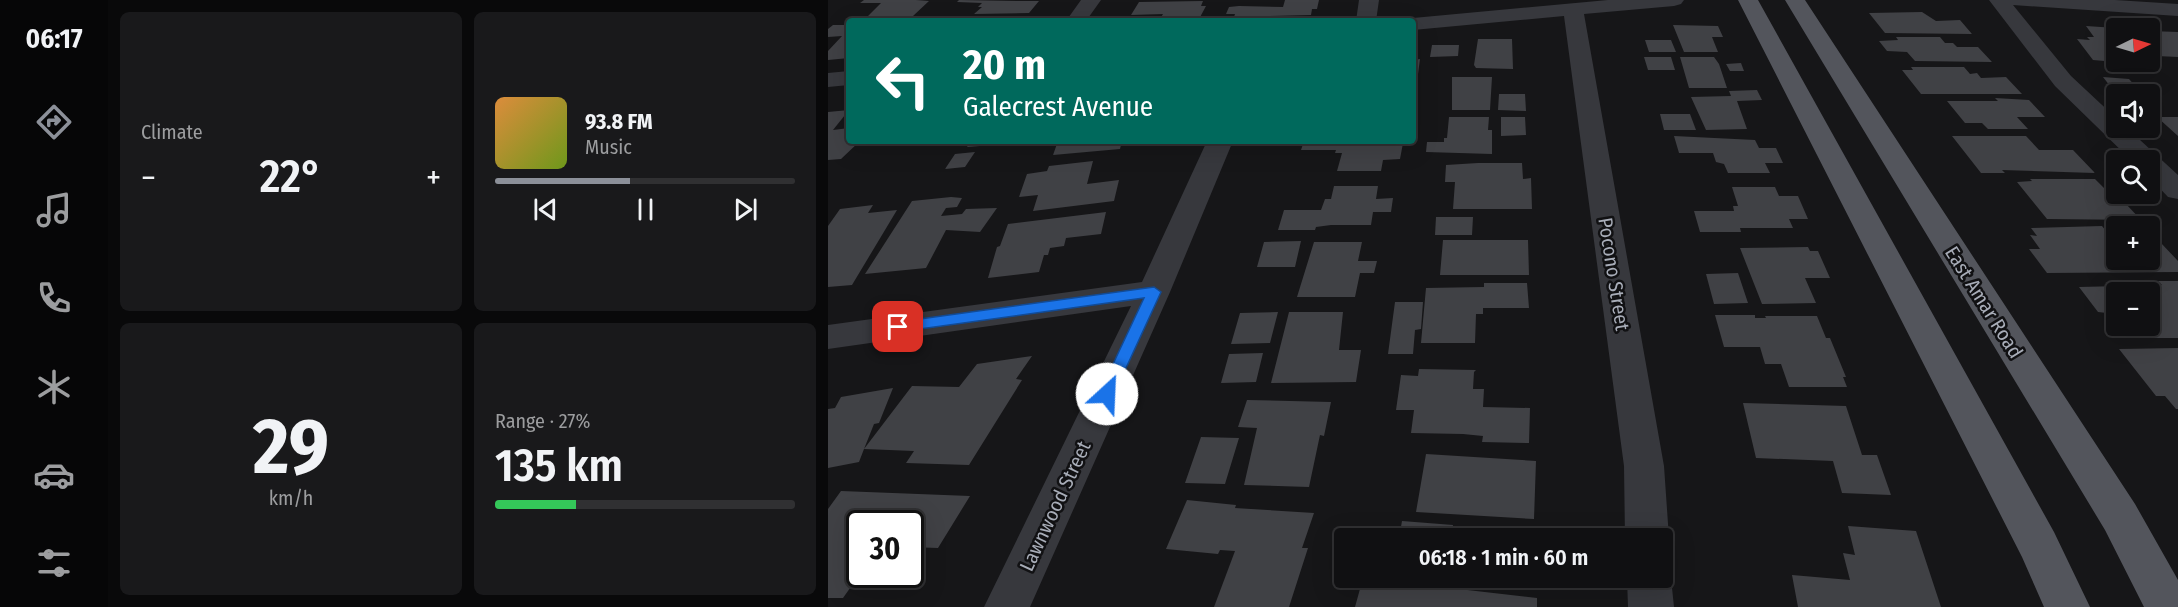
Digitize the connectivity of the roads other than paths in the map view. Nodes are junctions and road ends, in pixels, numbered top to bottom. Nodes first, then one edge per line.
1 (1091, 0) edge
2 (1368, 0) edge
3 (1674, 0) edge
4 (1748, 0) edge
5 (1795, 0) edge
6 (1999, 0) edge
7 (2018, 0) edge
8 (1573, 10) junction
9 (2178, 10) edge
10 (1078, 18) edge
11 (1366, 18) edge
12 (1416, 24) edge
13 (846, 78) edge
14 (828, 80) edge
15 (1219, 144) edge
16 (2135, 150) edge
17 (2160, 173) edge
18 (2178, 190) edge
19 (1154, 292) junction
20 (828, 337) edge
21 (1647, 528) edge
22 (1650, 588) edge
23 (1007, 607) edge
24 (1651, 607) edge
25 (2067, 607) edge
26 (2168, 607) edge

1 - 10 street
2 - 11 street
3 - 8 street
4 - 25 main road
5 - 26 main road, East Amar Road
6 - 16 street
7 - 9 street
8 - 12 street
8 - 21 street, Pocono Street
13 - 14 street
15 - 19 street, Lawnwood Street
17 - 18 street
19 - 20 street
19 - 23 street, Lawnwood Street
22 - 24 street

